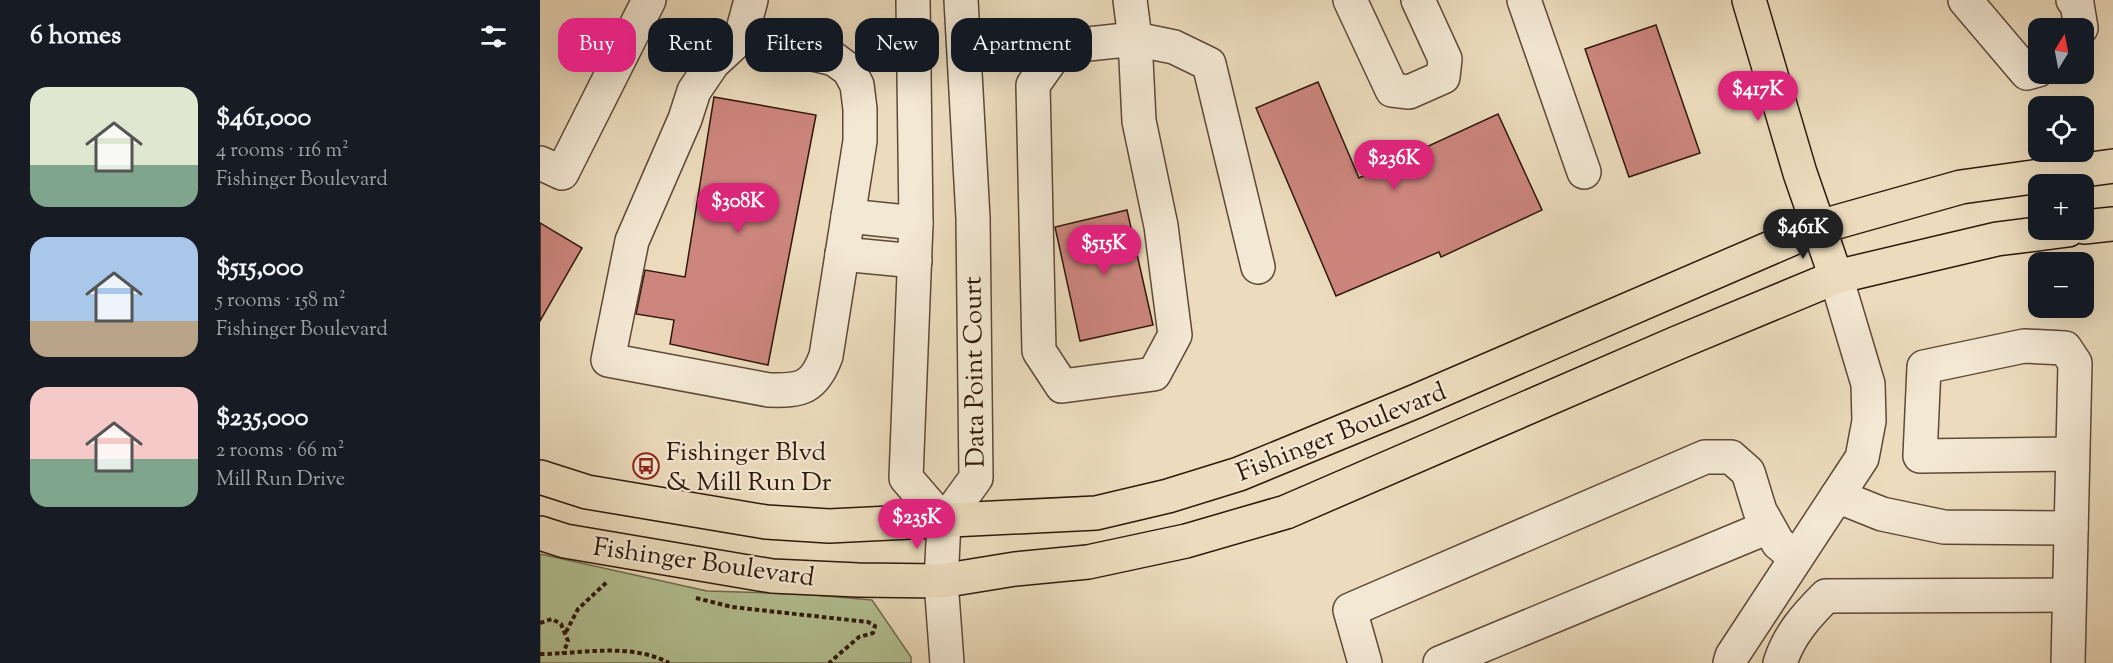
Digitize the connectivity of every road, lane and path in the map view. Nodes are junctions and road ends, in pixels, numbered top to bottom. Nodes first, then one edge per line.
1 (649, 0) edge
2 (751, 0) edge
3 (913, 0) edge
4 (962, 0) edge
5 (1130, 0) edge
6 (1350, 0) edge
7 (1418, 0) edge
8 (1524, 0) edge
9 (1749, 0) edge
10 (1965, 0) edge
11 (2073, 0) edge
12 (2079, 18) edge
13 (741, 37) junction
14 (1135, 39) junction
15 (2028, 72) edge
16 (540, 164) edge
17 (2113, 166) edge
18 (1584, 172) dead end
19 (848, 216) junction
20 (916, 223) junction
21 (2113, 224) edge
22 (2094, 226) edge
23 (1819, 227) junction
24 (2028, 235) edge
25 (842, 254) junction
26 (915, 261) junction
27 (1258, 267) dead end
28 (1836, 277) junction
29 (2072, 454) junction
30 (540, 477) edge
31 (1837, 496) junction
32 (944, 522) junction
33 (1768, 526) junction
34 (2071, 528) junction
35 (540, 533) edge
36 (1796, 558) junction
37 (619, 580) dead end
38 (940, 580) junction
39 (2069, 595) junction
40 (693, 597) dead end
41 (540, 623) edge
42 (566, 633) junction
43 (540, 654) edge
44 (563, 654) junction
45 (1734, 654) edge
46 (669, 663) edge
47 (829, 663) edge
48 (947, 663) edge
49 (1365, 663) edge
50 (1440, 663) edge
51 (1708, 663) edge
52 (1780, 663) edge
53 (2068, 663) edge

1 - 16 street
2 - 13 street
3 - 20 street
4 - 32 street, Data Point Court
5 - 14 street
6 - 7 street
8 - 18 street
9 - 23 main road
10 - 15 street
11 - 12 street
13 - 19 street
13 - 25 street
14 - 14 street
14 - 27 street
17 - 23 main road, Fishinger Boulevard
19 - 20 street
19 - 25 street
20 - 26 street
21 - 22 main road
23 - 28 main road
23 - 32 main road, Fishinger Boulevard
24 - 28 main road, Fishinger Boulevard
25 - 26 street
26 - 32 street
28 - 31 street
28 - 38 main road, Fishinger Boulevard
29 - 29 street
29 - 34 street
30 - 32 main road, Fishinger Boulevard
31 - 34 street
31 - 36 street
32 - 38 street
33 - 36 street
33 - 49 street
33 - 50 street
34 - 39 street
35 - 38 main road, Fishinger Boulevard
36 - 45 street
37 - 42 path
38 - 48 street
39 - 52 street
39 - 53 street
40 - 47 path
41 - 42 path
42 - 44 path
43 - 44 path
44 - 46 path
45 - 51 street

